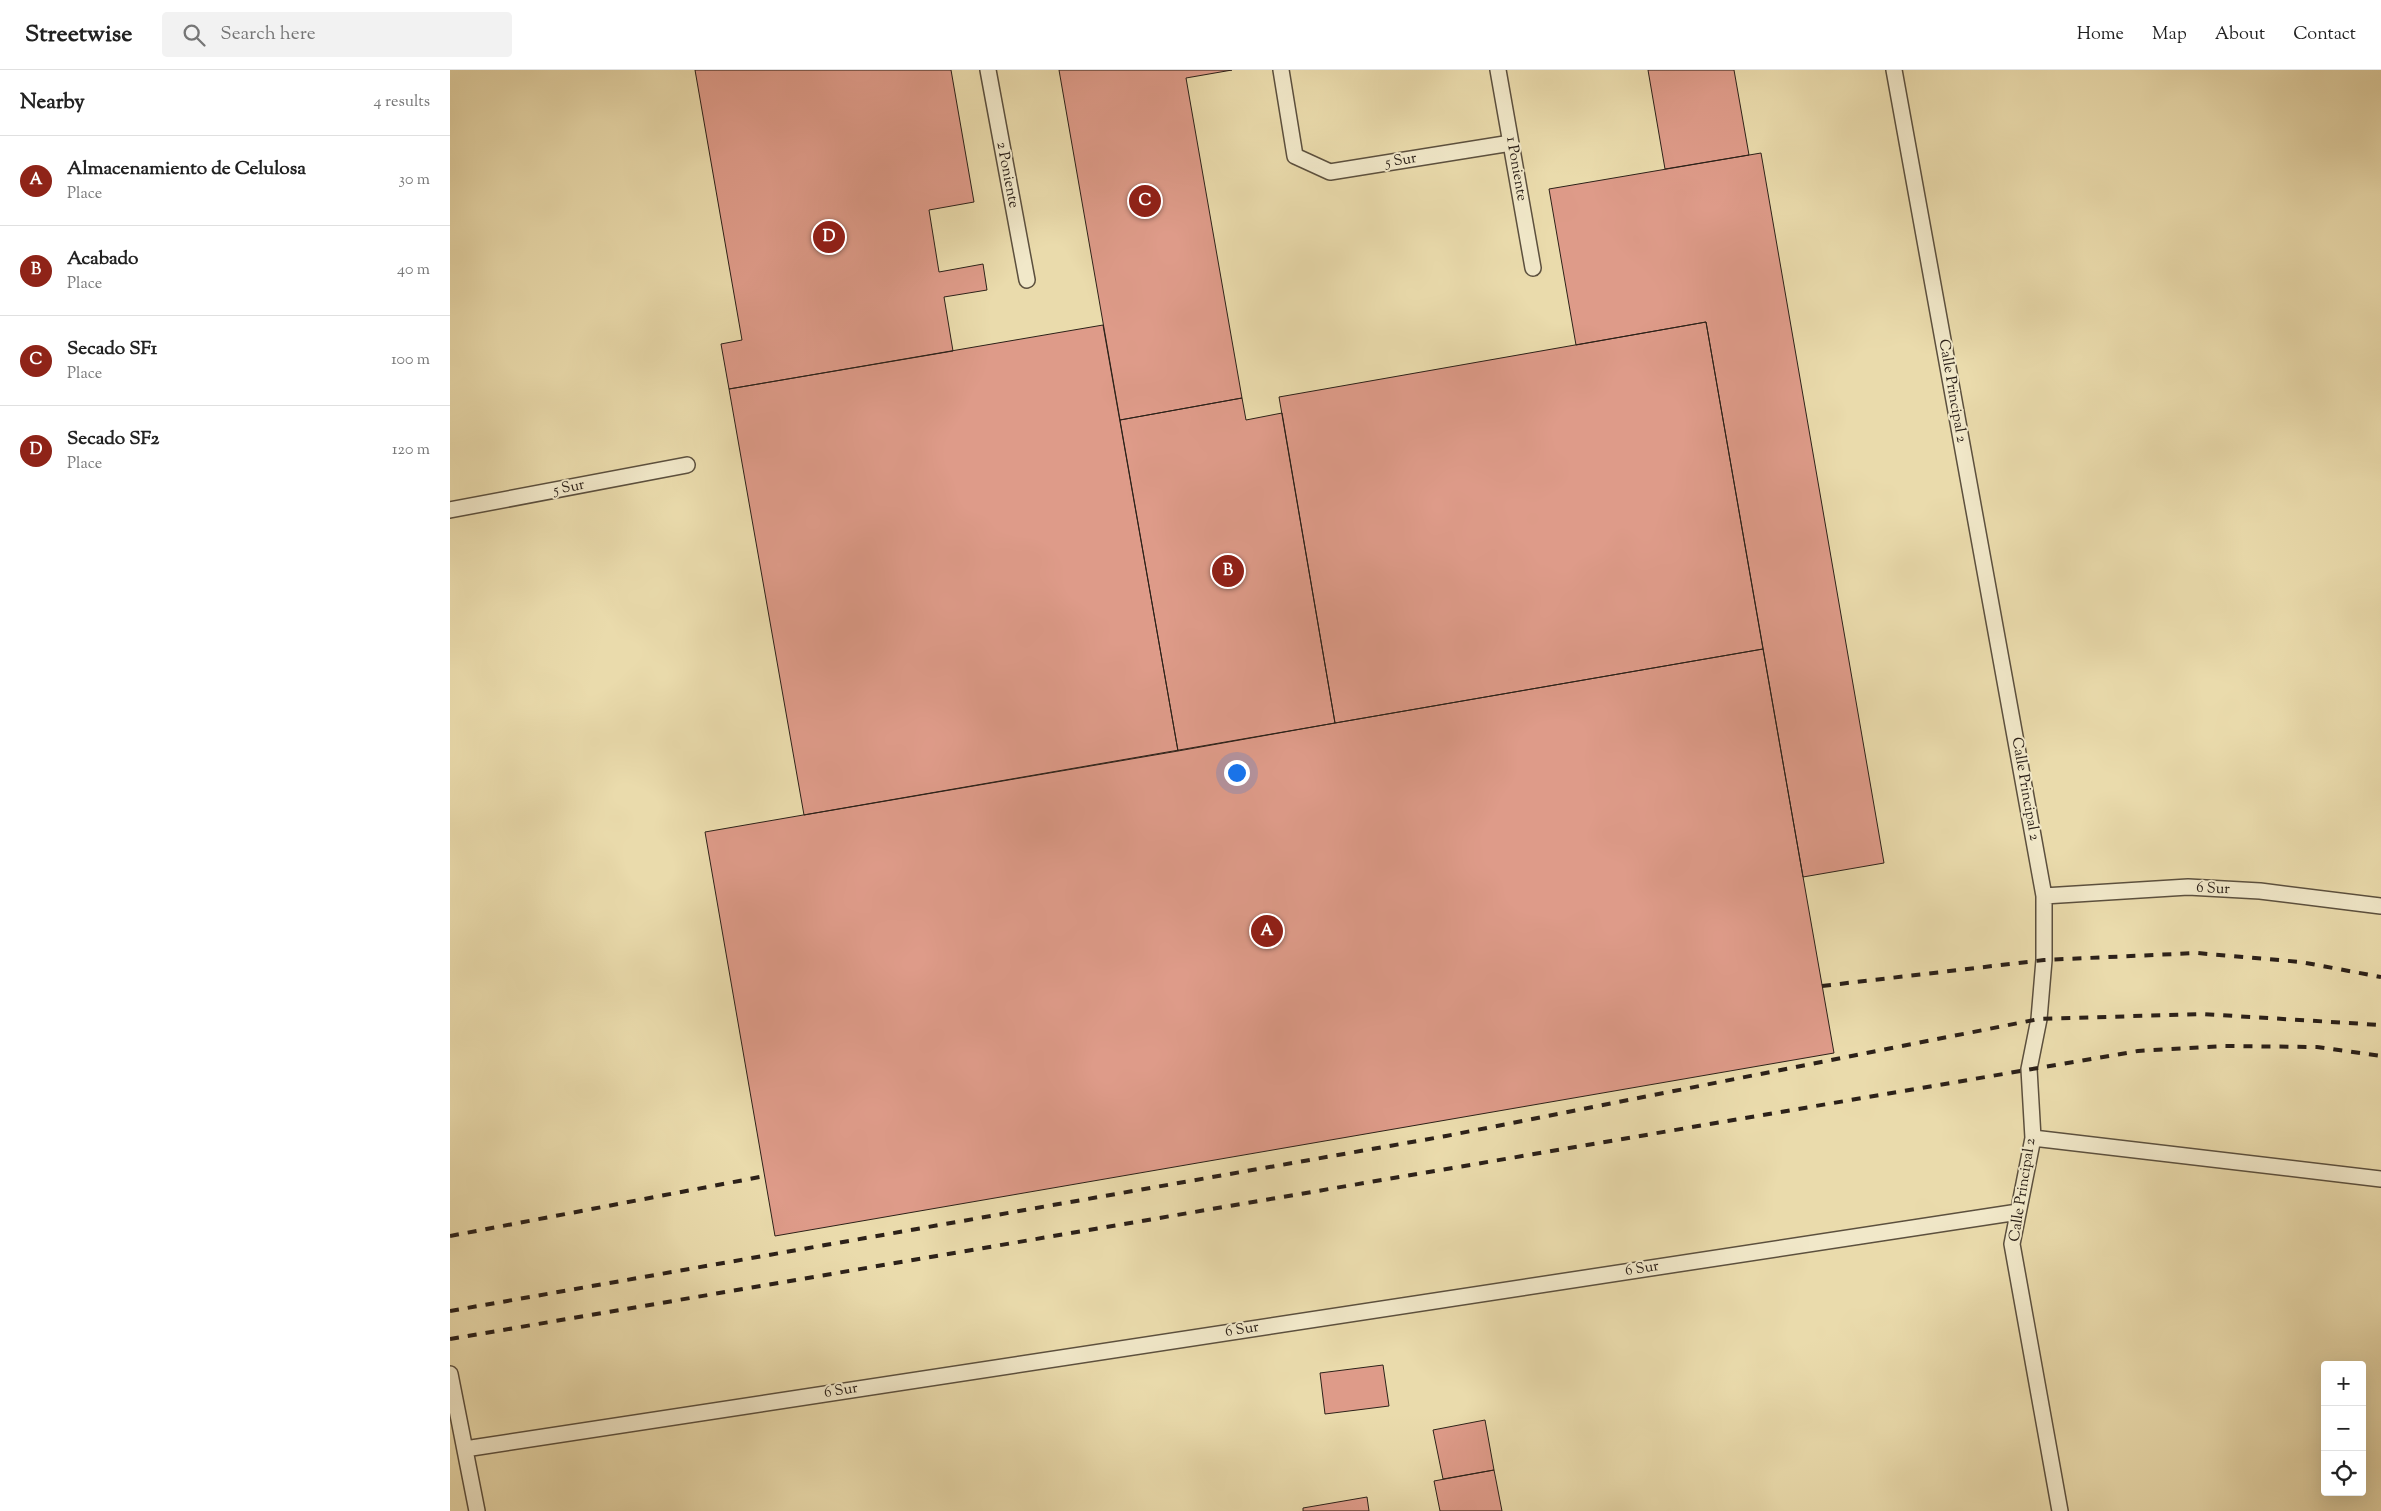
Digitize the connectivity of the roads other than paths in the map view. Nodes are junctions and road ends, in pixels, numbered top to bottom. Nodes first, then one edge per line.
1 (988, 70) edge
2 (1281, 70) edge
3 (1498, 70) edge
4 (1894, 70) edge
5 (1511, 143) junction
6 (1533, 268) dead end
7 (1027, 280) dead end
8 (687, 465) dead end
9 (450, 510) edge
10 (2044, 896) junction
11 (2381, 906) edge
12 (2033, 1138) junction
13 (2381, 1179) edge
14 (2018, 1212) junction
15 (450, 1374) edge
16 (465, 1448) junction
17 (477, 1511) edge
18 (2060, 1511) edge

1 - 7 lane, 2 Poniente
2 - 5 lane, 5 Sur
3 - 5 lane, 1 Poniente
4 - 10 lane, Calle Principal 2
5 - 6 lane, 1 Poniente
8 - 9 lane, 5 Sur
10 - 11 lane, 6 Sur
10 - 12 lane, Calle Principal 2
12 - 13 lane
12 - 14 lane, Calle Principal 2
14 - 16 lane, 6 Sur
14 - 18 lane, Calle Principal 2
15 - 16 lane
16 - 17 lane

